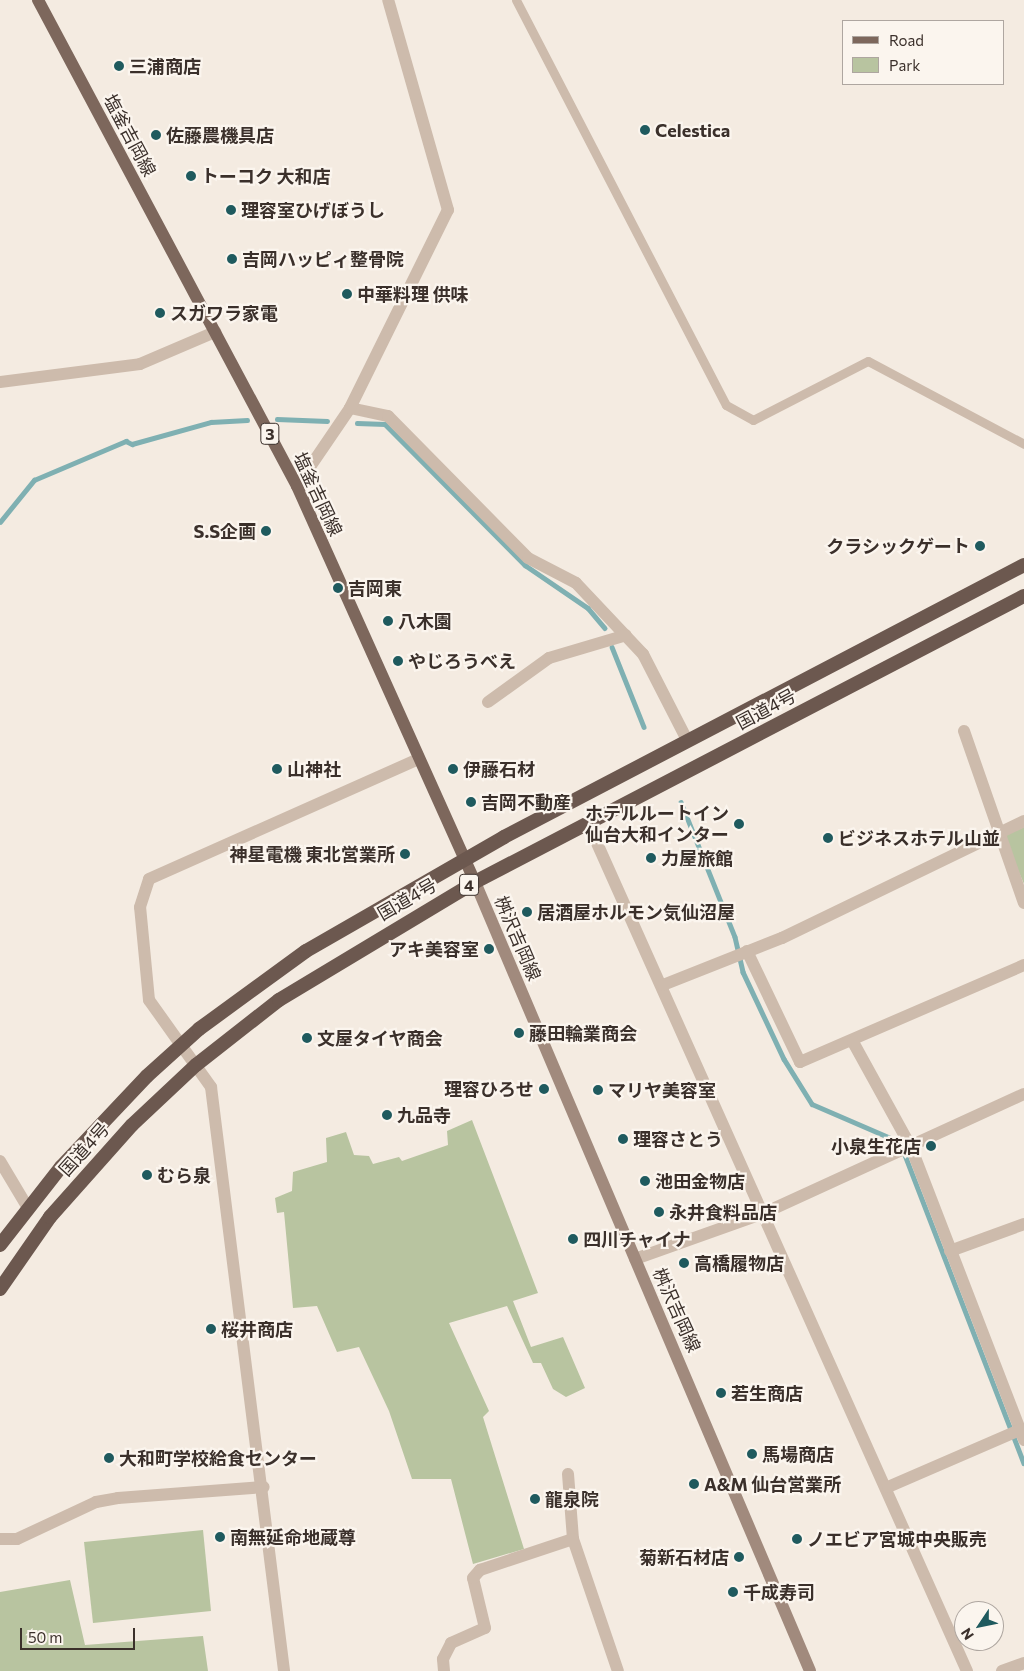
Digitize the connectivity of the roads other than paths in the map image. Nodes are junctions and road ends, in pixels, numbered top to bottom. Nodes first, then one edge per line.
1 (38, 0) edge
2 (388, 0) edge
3 (516, 0) edge
4 (215, 332) junction
5 (0, 382) edge
6 (350, 408) junction
7 (1024, 444) edge
8 (297, 486) junction
9 (1024, 565) edge
10 (1024, 596) edge
11 (626, 635) junction
12 (488, 702) dead end
13 (964, 731) dead end
14 (688, 740) junction
15 (418, 759) junction
16 (1024, 821) edge
17 (588, 823) junction
18 (996, 834) junction
19 (464, 859) junction
20 (474, 882) junction
21 (1024, 903) edge
22 (746, 951) junction
23 (1024, 965) edge
24 (663, 985) junction
25 (853, 1042) junction
26 (182, 1045) junction
27 (196, 1065) junction
28 (1024, 1094) edge
29 (910, 1147) junction
30 (0, 1161) edge
31 (28, 1208) junction
32 (764, 1213) junction
33 (1024, 1224) edge
34 (0, 1244) edge
35 (950, 1251) junction
36 (636, 1259) junction
37 (0, 1289) edge
38 (1021, 1433) edge
39 (568, 1474) dead end
40 (264, 1487) junction
41 (888, 1488) junction
42 (0, 1539) edge
43 (573, 1540) junction
44 (1024, 1663) edge
45 (284, 1671) edge
46 (444, 1671) edge
47 (618, 1671) edge
48 (810, 1671) edge
49 (968, 1671) edge
50 (1002, 1671) edge

1 - 4 main road, 塩釜吉岡線 / 3
2 - 6 street
3 - 7 lane
4 - 5 street
4 - 8 main road, 塩釜吉岡線 / 3
6 - 8 street
6 - 11 street
8 - 15 main road, 塩釜吉岡線 / 3
9 - 14 highway, 国道4号 / 4
10 - 17 highway, 国道4号 / 4
11 - 12 street
11 - 14 street
13 - 18 street
14 - 19 highway, 国道4号 / 4
15 - 19 main road, 塩釜吉岡線 / 3
15 - 26 street
16 - 18 street
17 - 20 highway, 国道4号 / 4
17 - 24 street
18 - 21 street
18 - 22 street
19 - 20 main road, 塩釜吉岡線 / 3
19 - 26 highway, 国道4号 / 4
20 - 27 highway, 国道4号 / 4
20 - 36 main road, 桝沢吉岡線
22 - 24 street
22 - 25 street
23 - 25 street
24 - 32 street
25 - 29 street
26 - 27 street
26 - 31 highway, 国道4号 / 4
27 - 37 highway, 国道4号 / 4
27 - 40 street
28 - 29 street
29 - 32 street
29 - 35 street
30 - 31 street
31 - 34 highway, 国道4号 / 4
32 - 36 street
32 - 41 street
33 - 35 street
35 - 38 street
36 - 48 main road, 桝沢吉岡線
38 - 41 street
39 - 43 street
40 - 42 street
40 - 45 street
41 - 49 street
43 - 46 street
43 - 47 street
44 - 50 street

